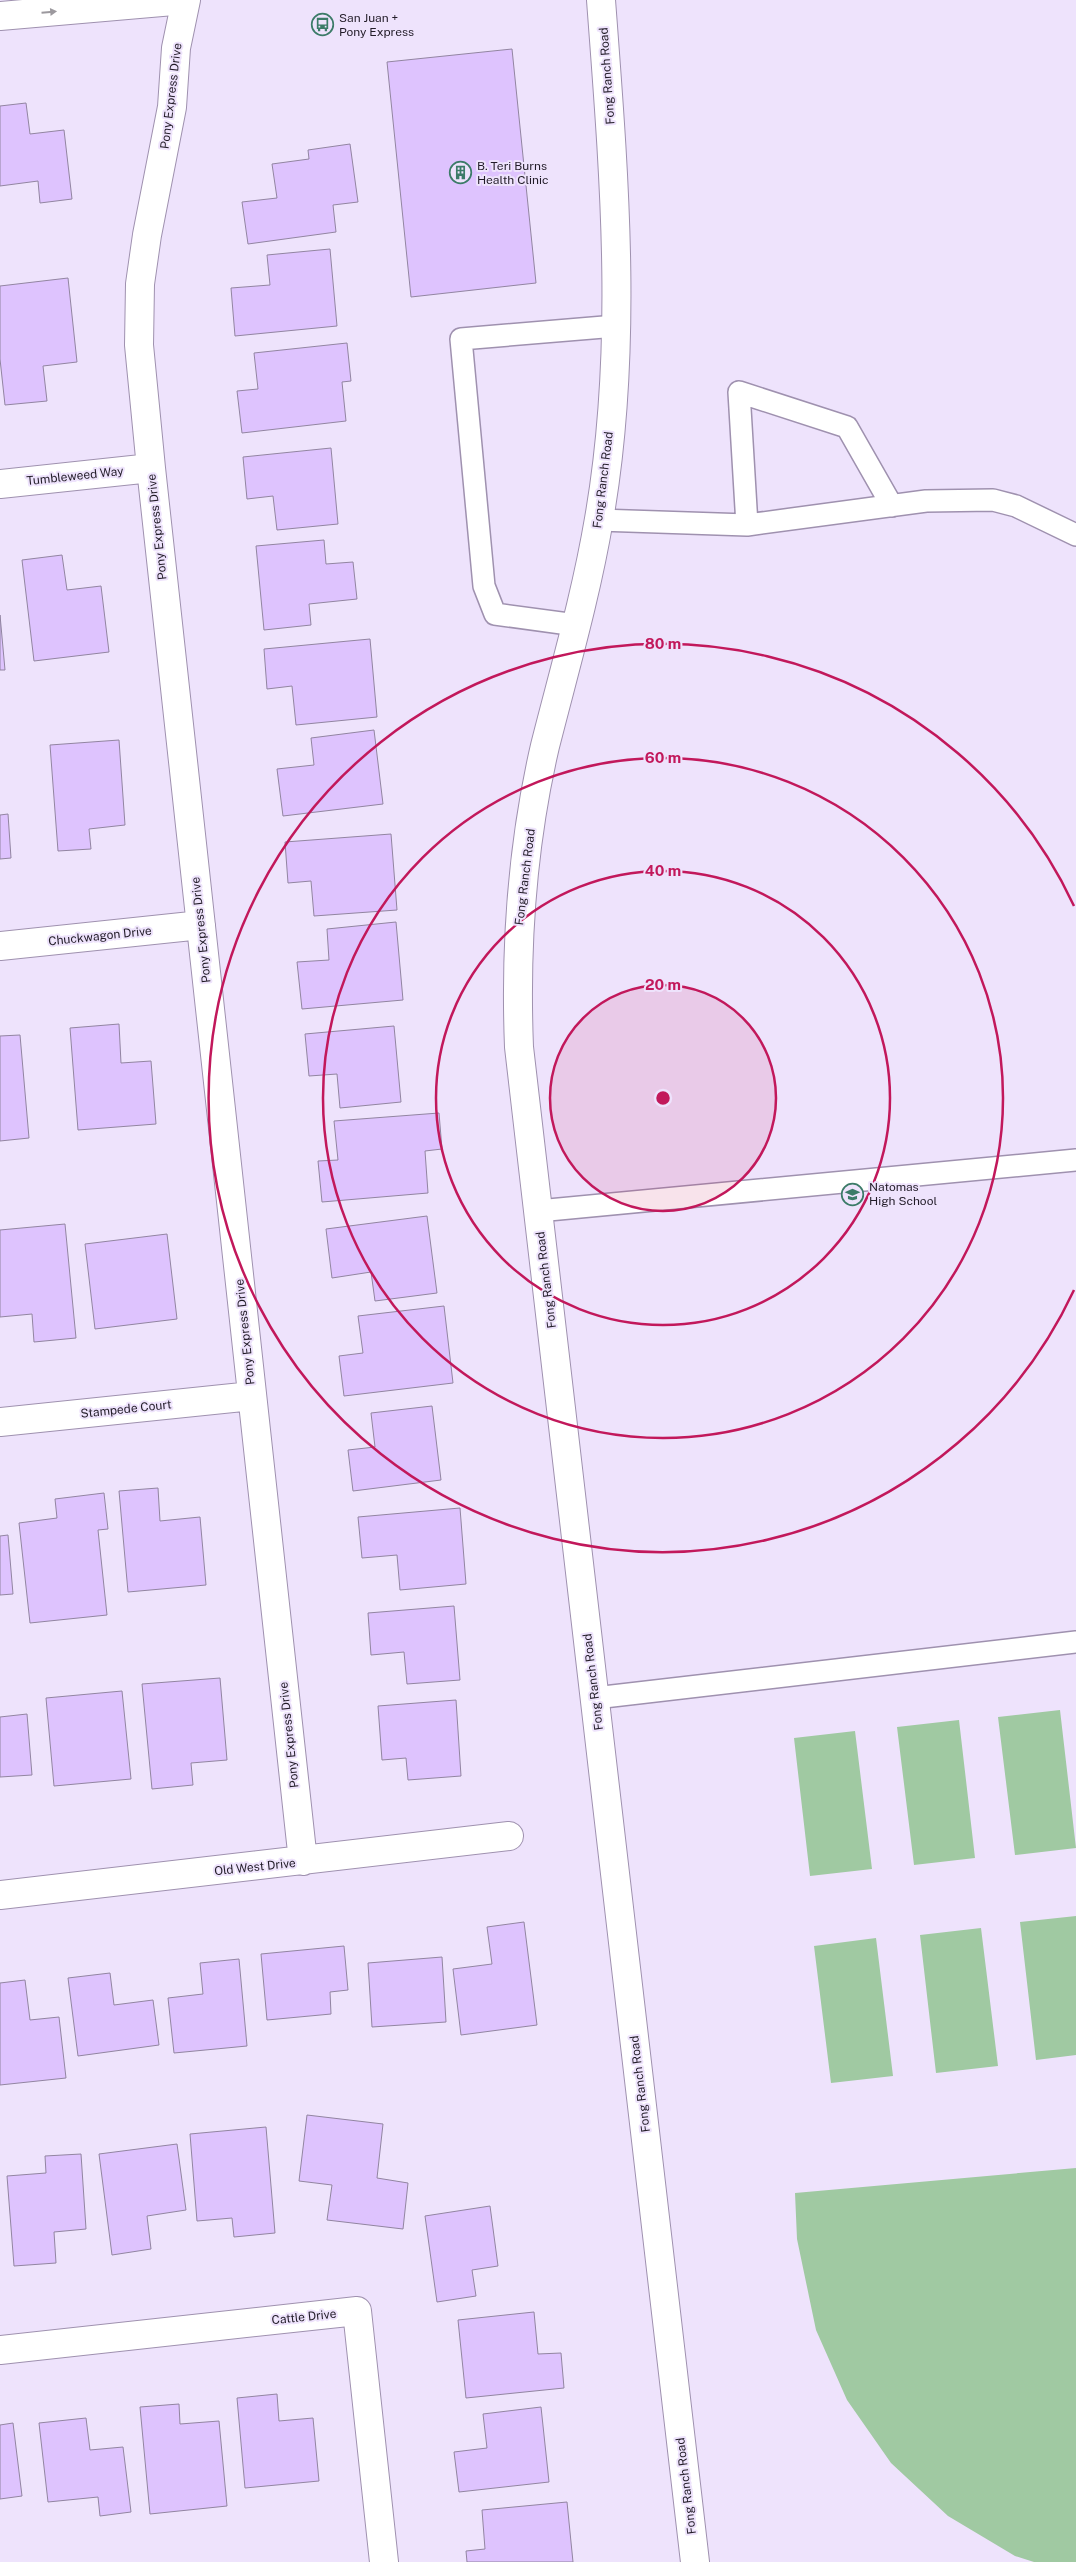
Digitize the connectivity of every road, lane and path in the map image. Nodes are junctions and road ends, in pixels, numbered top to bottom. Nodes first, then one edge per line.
1 (185, 0) edge
2 (601, 0) edge
3 (0, 16) edge
4 (616, 326) junction
5 (151, 468) junction
6 (0, 484) edge
7 (892, 506) junction
8 (599, 520) junction
9 (747, 525) junction
10 (1076, 535) edge
11 (576, 626) junction
12 (201, 925) junction
13 (0, 946) edge
14 (1076, 1160) edge
15 (538, 1211) junction
16 (252, 1396) junction
17 (0, 1422) edge
18 (1076, 1642) edge
19 (595, 1698) junction
20 (510, 1836) dead end
21 (302, 1861) junction
22 (0, 1895) edge
23 (0, 2350) edge
24 (384, 2562) edge
25 (695, 2562) edge

3 -> 1 street
1 - 5 street, Pony Express Drive
2 - 4 street, Fong Ranch Road
4 - 8 street, Fong Ranch Road
4 - 11 lane
5 - 6 street, Tumbleweed Way
5 - 12 street, Pony Express Drive
7 - 9 lane
7 - 9 lane
7 - 10 lane
8 - 9 lane
8 - 11 street, Fong Ranch Road
11 - 15 street, Fong Ranch Road
12 - 13 street, Chuckwagon Drive
12 - 16 street, Pony Express Drive
14 - 15 lane
15 - 19 street, Fong Ranch Road
16 - 17 street, Stampede Court
16 - 21 street, Pony Express Drive
18 - 19 lane
19 - 25 street, Fong Ranch Road
20 - 21 street, Old West Drive
21 - 22 street, Old West Drive
23 - 24 street, Cattle Drive

